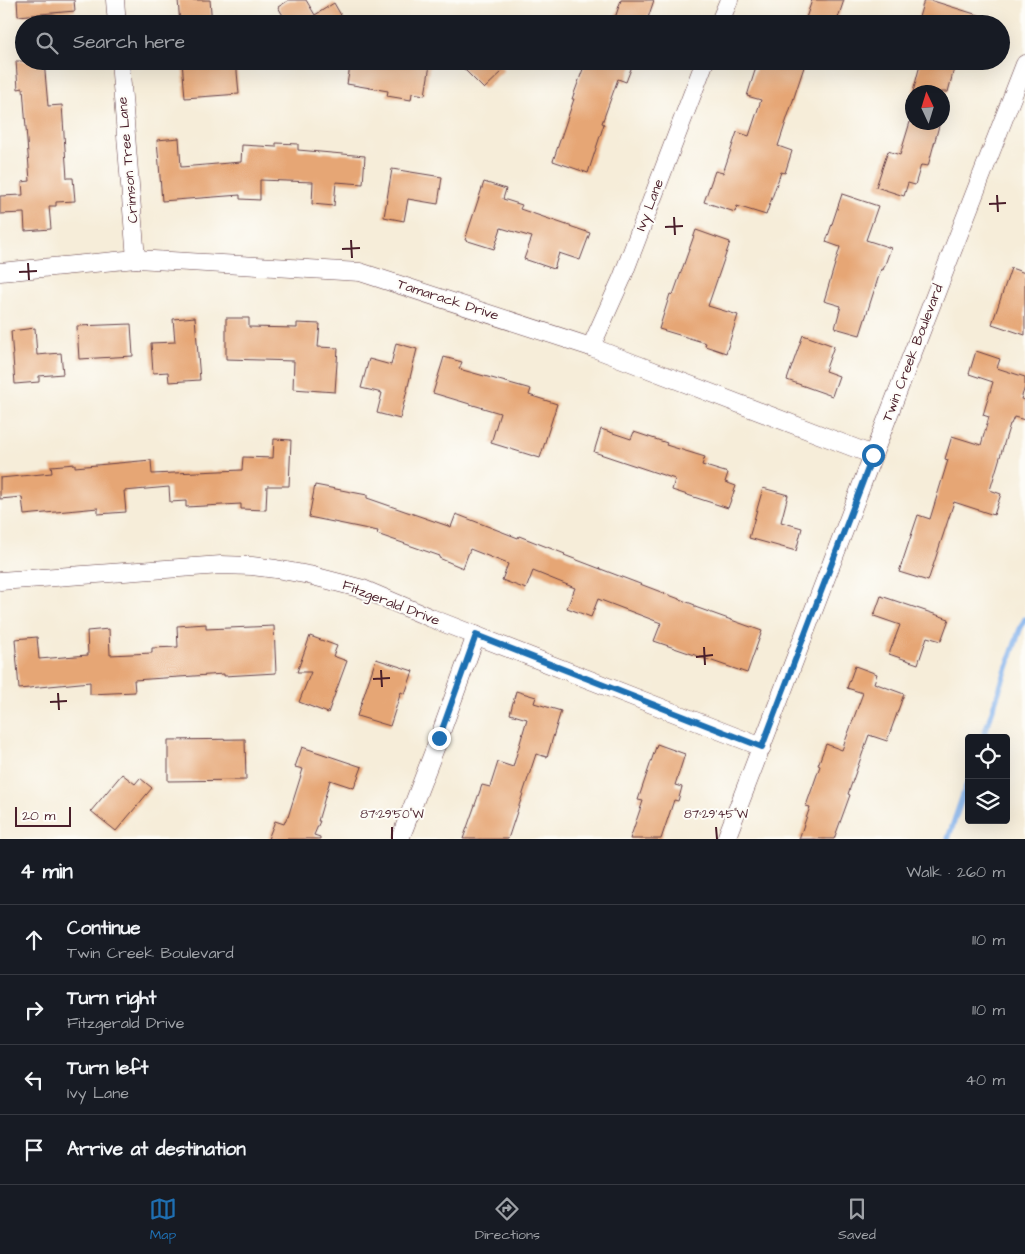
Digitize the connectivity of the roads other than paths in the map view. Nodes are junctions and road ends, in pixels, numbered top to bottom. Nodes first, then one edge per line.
1 (115, 0) edge
2 (728, 0) edge
3 (116, 15) edge
4 (722, 15) edge
5 (1025, 64) edge
6 (121, 70) edge
7 (702, 70) edge
8 (136, 259) junction
9 (0, 272) edge
10 (591, 347) junction
11 (873, 455) junction
12 (0, 581) edge
13 (476, 635) junction
14 (762, 747) junction
15 (400, 839) edge
16 (726, 839) edge

1 - 3 street
2 - 4 street
5 - 11 street, Twin Creek Boulevard
6 - 8 street, Crimson Tree Lane
7 - 10 street, Ivy Lane
8 - 9 street, Tamarack Drive
8 - 10 street, Tamarack Drive
10 - 11 street, Tamarack Drive
11 - 14 street, Twin Creek Boulevard
12 - 13 street, Fitzgerald Drive
13 - 14 street, Fitzgerald Drive
13 - 15 street
14 - 16 street, Twin Creek Boulevard

